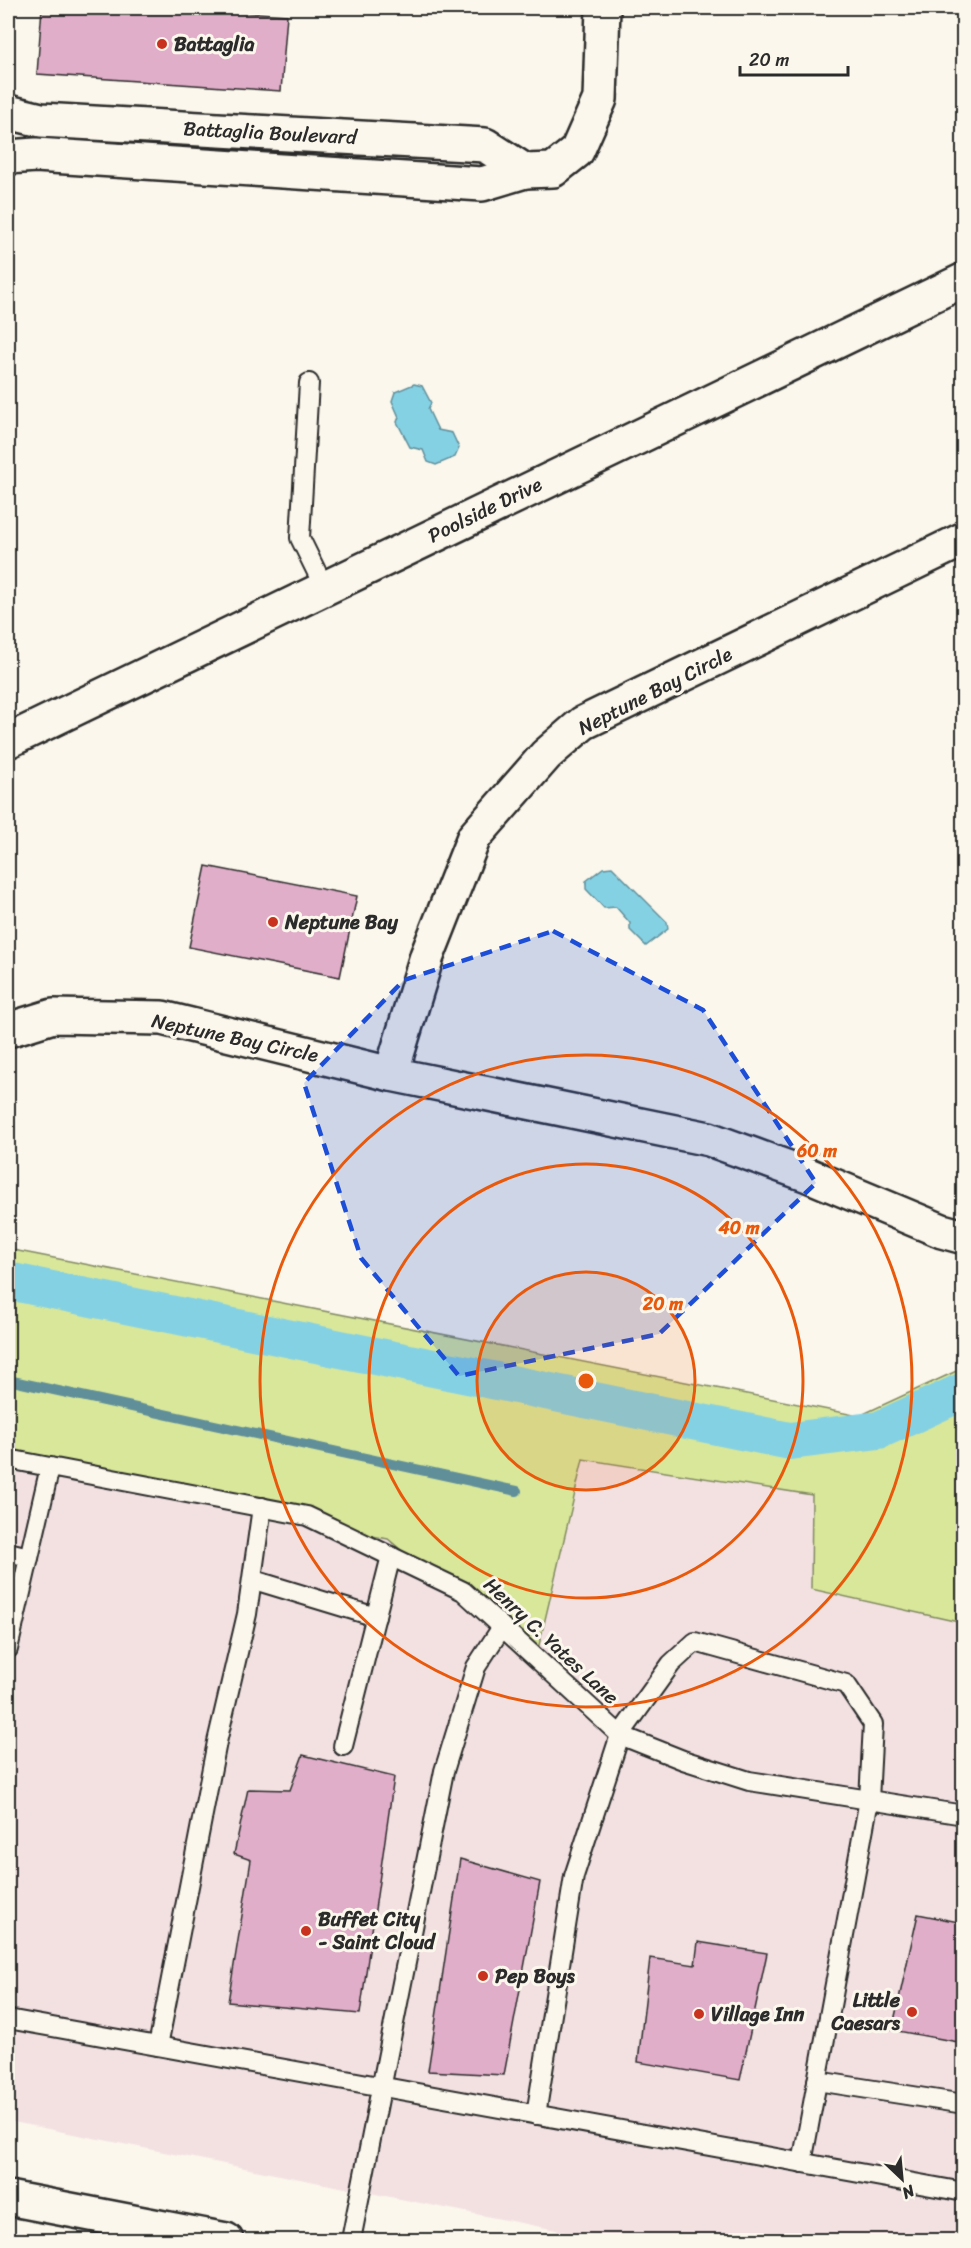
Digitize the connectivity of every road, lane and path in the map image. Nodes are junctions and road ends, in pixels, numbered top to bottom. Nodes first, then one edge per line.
1 (603, 8) edge
2 (8, 112) edge
3 (8, 157) edge
4 (525, 171) junction
5 (963, 280) edge
6 (309, 383) dead end
7 (963, 540) edge
8 (324, 588) junction
9 (8, 741) edge
10 (8, 1030) edge
11 (391, 1074) junction
12 (963, 1237) edge
13 (8, 1459) edge
14 (50, 1467) junction
15 (262, 1507) junction
16 (8, 1552) edge
17 (391, 1556) junction
18 (29, 1557) junction
19 (254, 1580) junction
20 (376, 1617) junction
21 (502, 1627) junction
22 (8, 1649) edge
23 (620, 1735) junction
24 (343, 1746) dead end
25 (868, 1800) junction
26 (963, 1815) edge
27 (8, 2019) edge
28 (158, 2046) junction
29 (818, 2081) junction
30 (381, 2086) junction
31 (963, 2104) edge
32 (536, 2115) junction
33 (802, 2163) junction
34 (963, 2192) edge
35 (8, 2198) edge
36 (226, 2241) edge
37 (351, 2241) edge

1 - 4 main road, Battaglia Boulevard
2 - 4 main road, Battaglia Boulevard
3 - 4 main road, Battaglia Boulevard
5 - 8 main road, Poolside Drive
6 - 8 lane
7 - 11 main road, Neptune Bay Circle
8 - 9 main road, Poolside Drive
10 - 11 main road, Neptune Bay Circle
11 - 12 main road, Neptune Bay Circle
13 - 14 lane, Henry C. Yates Lane
14 - 15 lane, Henry C. Yates Lane
14 - 18 lane
15 - 17 lane, Henry C. Yates Lane
15 - 19 lane
16 - 18 lane
17 - 20 lane
17 - 21 lane, Henry C. Yates Lane
18 - 22 lane
19 - 20 lane
19 - 28 lane
20 - 24 lane
21 - 23 lane, Henry C. Yates Lane
21 - 30 lane
23 - 25 lane, Henry C. Yates Lane
23 - 25 lane
23 - 32 lane
25 - 26 lane, Henry C. Yates Lane
25 - 29 lane
27 - 28 lane
28 - 30 lane
29 - 31 lane
29 - 33 lane
30 - 32 lane
30 - 37 lane
32 - 33 lane
33 - 34 lane
35 - 36 main road

